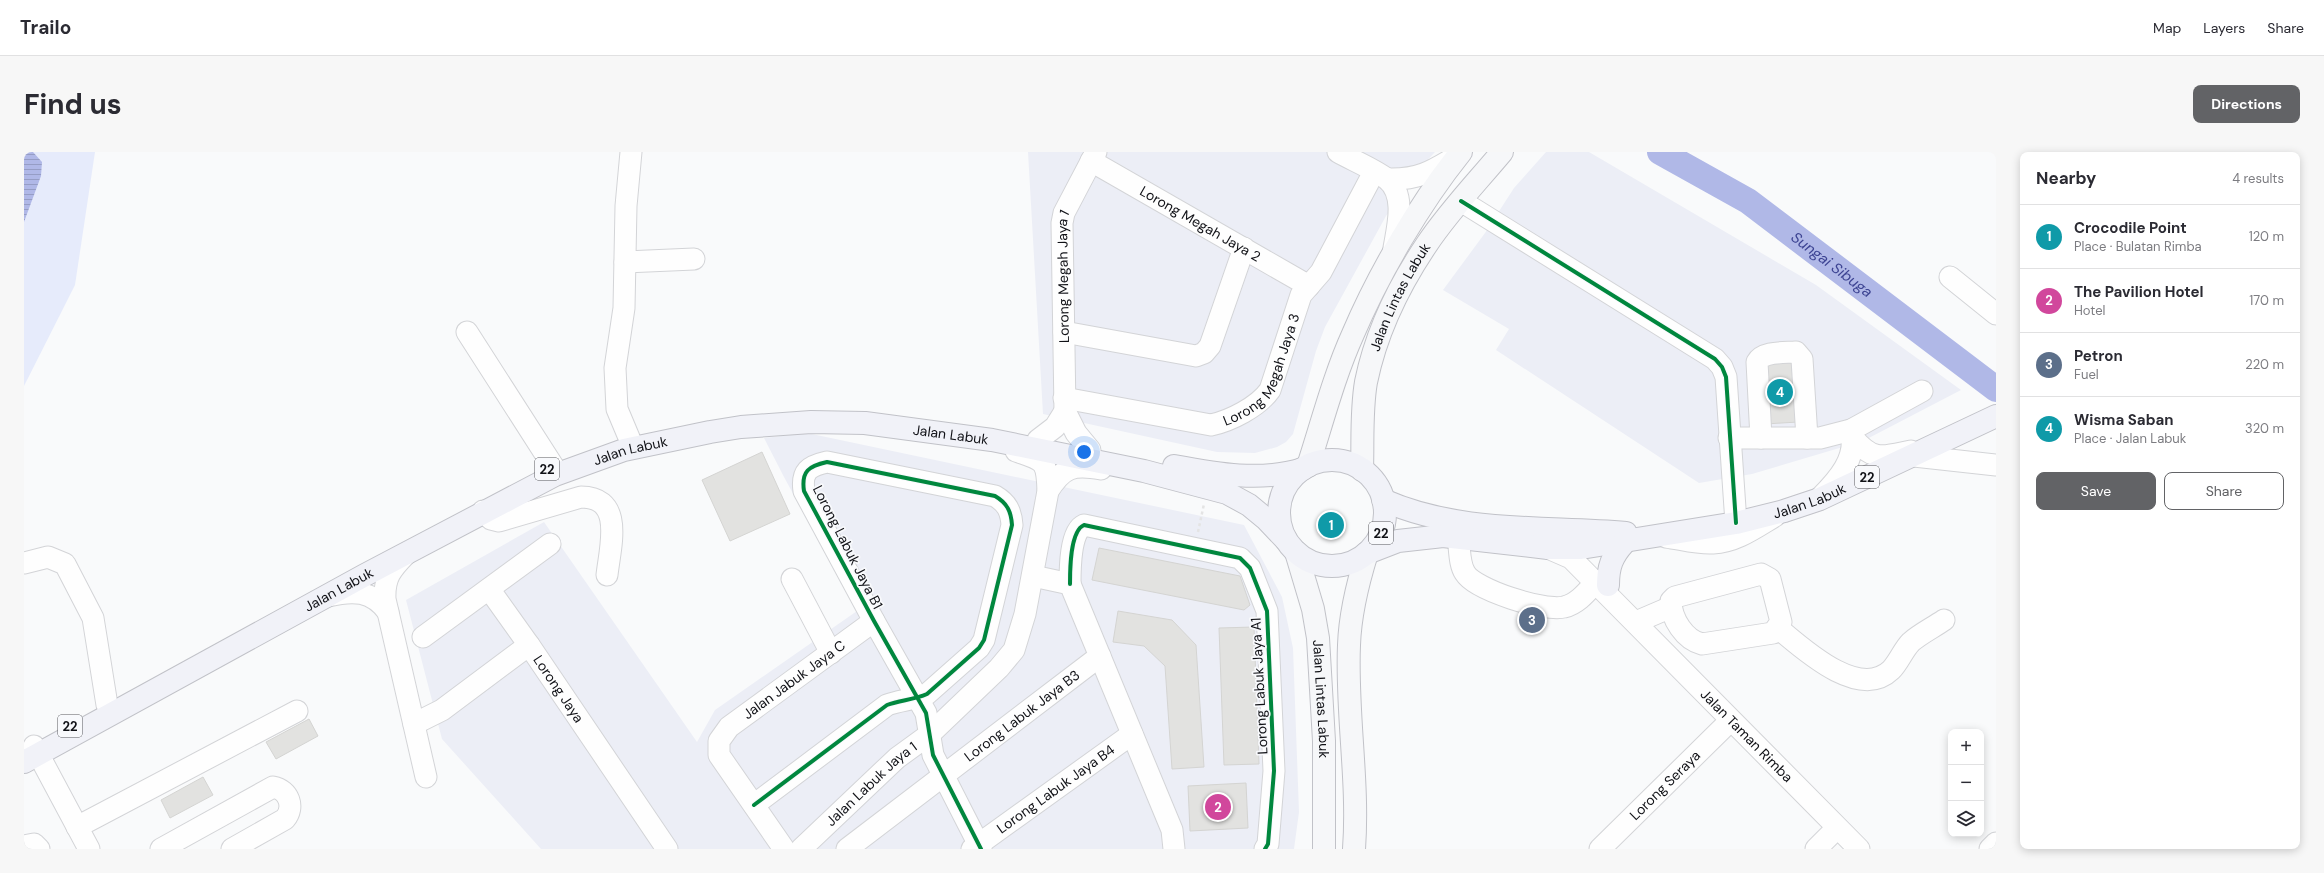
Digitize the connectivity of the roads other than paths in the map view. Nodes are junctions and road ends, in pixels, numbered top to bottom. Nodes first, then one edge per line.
1 (631, 152) edge
2 (1338, 152) edge
3 (1502, 152) edge
4 (1460, 153) edge
5 (1094, 156) edge
6 (1380, 176) junction
7 (1461, 201) junction
8 (1244, 248) junction
9 (1392, 256) junction
10 (694, 259) dead end
11 (625, 262) junction
12 (1950, 277) dead end
13 (1309, 286) junction
14 (1996, 314) edge
15 (467, 332) dead end
16 (1064, 332) junction
17 (1922, 391) dead end
18 (1065, 404) junction
19 (1994, 417) edge
20 (1852, 434) junction
21 (1729, 438) junction
22 (1761, 438) junction
23 (1807, 438) junction
24 (630, 440) junction
25 (992, 440) junction
26 (1038, 440) junction
27 (1937, 444) junction
28 (1090, 450) junction
29 (1914, 456) junction
30 (1996, 465) edge
31 (553, 466) junction
32 (1306, 468) junction
33 (1362, 470) junction
34 (1144, 471) junction
35 (1048, 491) junction
36 (1820, 499) junction
37 (1383, 500) junction
38 (483, 511) junction
39 (1784, 511) junction
40 (1736, 523) junction
41 (1505, 528) junction
42 (1460, 530) junction
43 (1656, 535) junction
44 (1624, 542) junction
45 (550, 544) dead end
46 (1291, 546) junction
47 (1548, 548) junction
48 (1581, 548) junction
49 (1367, 553) junction
50 (406, 554) junction
51 (24, 563) edge
52 (607, 575) dead end
53 (1033, 576) junction
54 (792, 579) dead end
55 (1070, 584) junction
56 (1602, 584) junction
57 (489, 589) junction
58 (328, 596) junction
59 (1671, 607) junction
60 (388, 612) junction
61 (1944, 620) dead end
62 (874, 621) junction
63 (1636, 622) junction
64 (1778, 628) junction
65 (423, 636) dead end
66 (529, 645) junction
67 (831, 653) junction
68 (1100, 656) junction
69 (917, 698) junction
70 (107, 706) junction
71 (298, 711) dead end
72 (1730, 721) junction
73 (414, 724) junction
74 (930, 734) junction
75 (1132, 734) junction
76 (30, 754) edge
77 (944, 774) junction
78 (426, 777) dead end
79 (754, 805) junction
80 (77, 827) junction
81 (1837, 828) junction
82 (1996, 843) edge
83 (24, 846) edge
84 (978, 847) edge
85 (39, 849) edge
86 (89, 849) edge
87 (162, 849) edge
88 (232, 849) edge
89 (666, 849) edge
90 (784, 849) edge
91 (801, 849) edge
92 (847, 849) edge
93 (1174, 849) edge
94 (1265, 849) edge
95 (1324, 849) edge
96 (1354, 849) edge
97 (1600, 849) edge
98 (1816, 849) edge
99 (1859, 849) edge
100 (1990, 849) edge

1 - 11 street
2 - 6 street
3 - 7 main road, Jalan Lintas Labuk
4 - 6 street
4 - 9 main road, Jalan Lintas Labuk
5 - 8 street, Lorong Megah Jaya 2
5 - 16 street, Lorong Megah Jaya 1
6 - 9 street
6 - 13 street, Lorong Megah Jaya 3
7 - 21 street
7 - 33 main road, Jalan Lintas Labuk
8 - 13 street, Lorong Megah Jaya 2
8 - 16 street
9 - 32 main road, Jalan Lintas Labuk
10 - 11 street
11 - 24 street
12 - 14 street
13 - 18 street, Lorong Megah Jaya 3
15 - 31 street
16 - 18 street, Lorong Megah Jaya 1
17 - 20 street
18 - 26 street
18 - 28 street, Lorong Megah Jaya 1
19 - 27 highway, Jalan Labuk / 22
20 - 23 street
20 - 27 street
20 - 36 street
21 - 22 street
21 - 40 street
22 - 23 street
22 - 23 street
24 - 26 highway, Jalan Labuk / 22
24 - 31 highway, Jalan Labuk / 22
25 - 34 highway, Jalan Labuk / 22
25 - 35 street
25 - 38 highway, Jalan Labuk / 22
26 - 28 highway, Jalan Labuk / 22
27 - 29 highway, Jalan Labuk / 22
28 - 32 highway, Jalan Labuk / 22
29 - 30 street
29 - 36 highway, Jalan Labuk / 22
31 - 70 highway, Jalan Labuk / 22
32 - 33 highway, 22
32 - 46 highway
33 - 37 highway, 22
34 - 35 street
34 - 46 highway, Jalan Labuk / 22
35 - 53 street, Jalan Labuk Jaya 1
36 - 39 highway, Jalan Labuk / 22
37 - 42 highway, 22
37 - 49 highway, 22
38 - 50 highway, Jalan Labuk / 22
38 - 52 street
39 - 40 highway, Jalan Labuk / 22
39 - 43 street
40 - 43 highway, Jalan Labuk / 22
41 - 42 highway, 22
41 - 43 highway, 22
41 - 48 highway
42 - 47 highway
42 - 49 highway
42 - 56 street
43 - 44 highway
44 - 48 highway
44 - 56 highway
45 - 57 street
46 - 49 highway, 22
46 - 95 main road, Jalan Lintas Labuk
47 - 48 highway
47 - 56 street, Jalan Taman Rimba
48 - 56 street, Jalan Taman Rimba
49 - 96 main road, Jalan Lintas Labuk
50 - 58 highway, Jalan Labuk / 22
50 - 60 street
51 - 70 street
53 - 55 street
53 - 74 street, Jalan Labuk Jaya 1
54 - 67 street
55 - 68 street
55 - 94 street, Lorong Labuk Jaya A1
56 - 63 street, Jalan Taman Rimba
57 - 65 street
57 - 66 street
58 - 60 street
58 - 76 highway, Jalan Labuk / 22
59 - 63 street
59 - 64 street
59 - 64 street
60 - 73 street
61 - 64 street
62 - 67 street, Jalan Jabuk Jaya C
62 - 69 street, Lorong Labuk Jaya B1
62 - 69 street, Lorong Labuk Jaya B1
63 - 72 street, Jalan Taman Rimba
66 - 73 street, Lorong Jaya
66 - 89 street, Lorong Jaya
67 - 79 street, Jalan Jabuk Jaya C
68 - 75 street
68 - 77 street, Lorong Labuk Jaya B3
69 - 74 street, Lorong Labuk Jaya B1
69 - 79 street
70 - 76 highway, Jalan Labuk / 22
71 - 80 street
72 - 81 street, Jalan Taman Rimba
72 - 97 street, Lorong Seraya
73 - 78 street
74 - 77 street, Lorong Labuk Jaya B1
74 - 91 street, Jalan Labuk Jaya 1
75 - 84 street, Lorong Labuk Jaya B4
75 - 93 street
76 - 80 street
77 - 84 street, Lorong Labuk Jaya B1
77 - 92 street, Lorong Labuk Jaya B3
79 - 90 street
80 - 86 street
81 - 98 street
81 - 99 street, Jalan Taman Rimba
82 - 100 street
83 - 85 street
87 - 88 street

